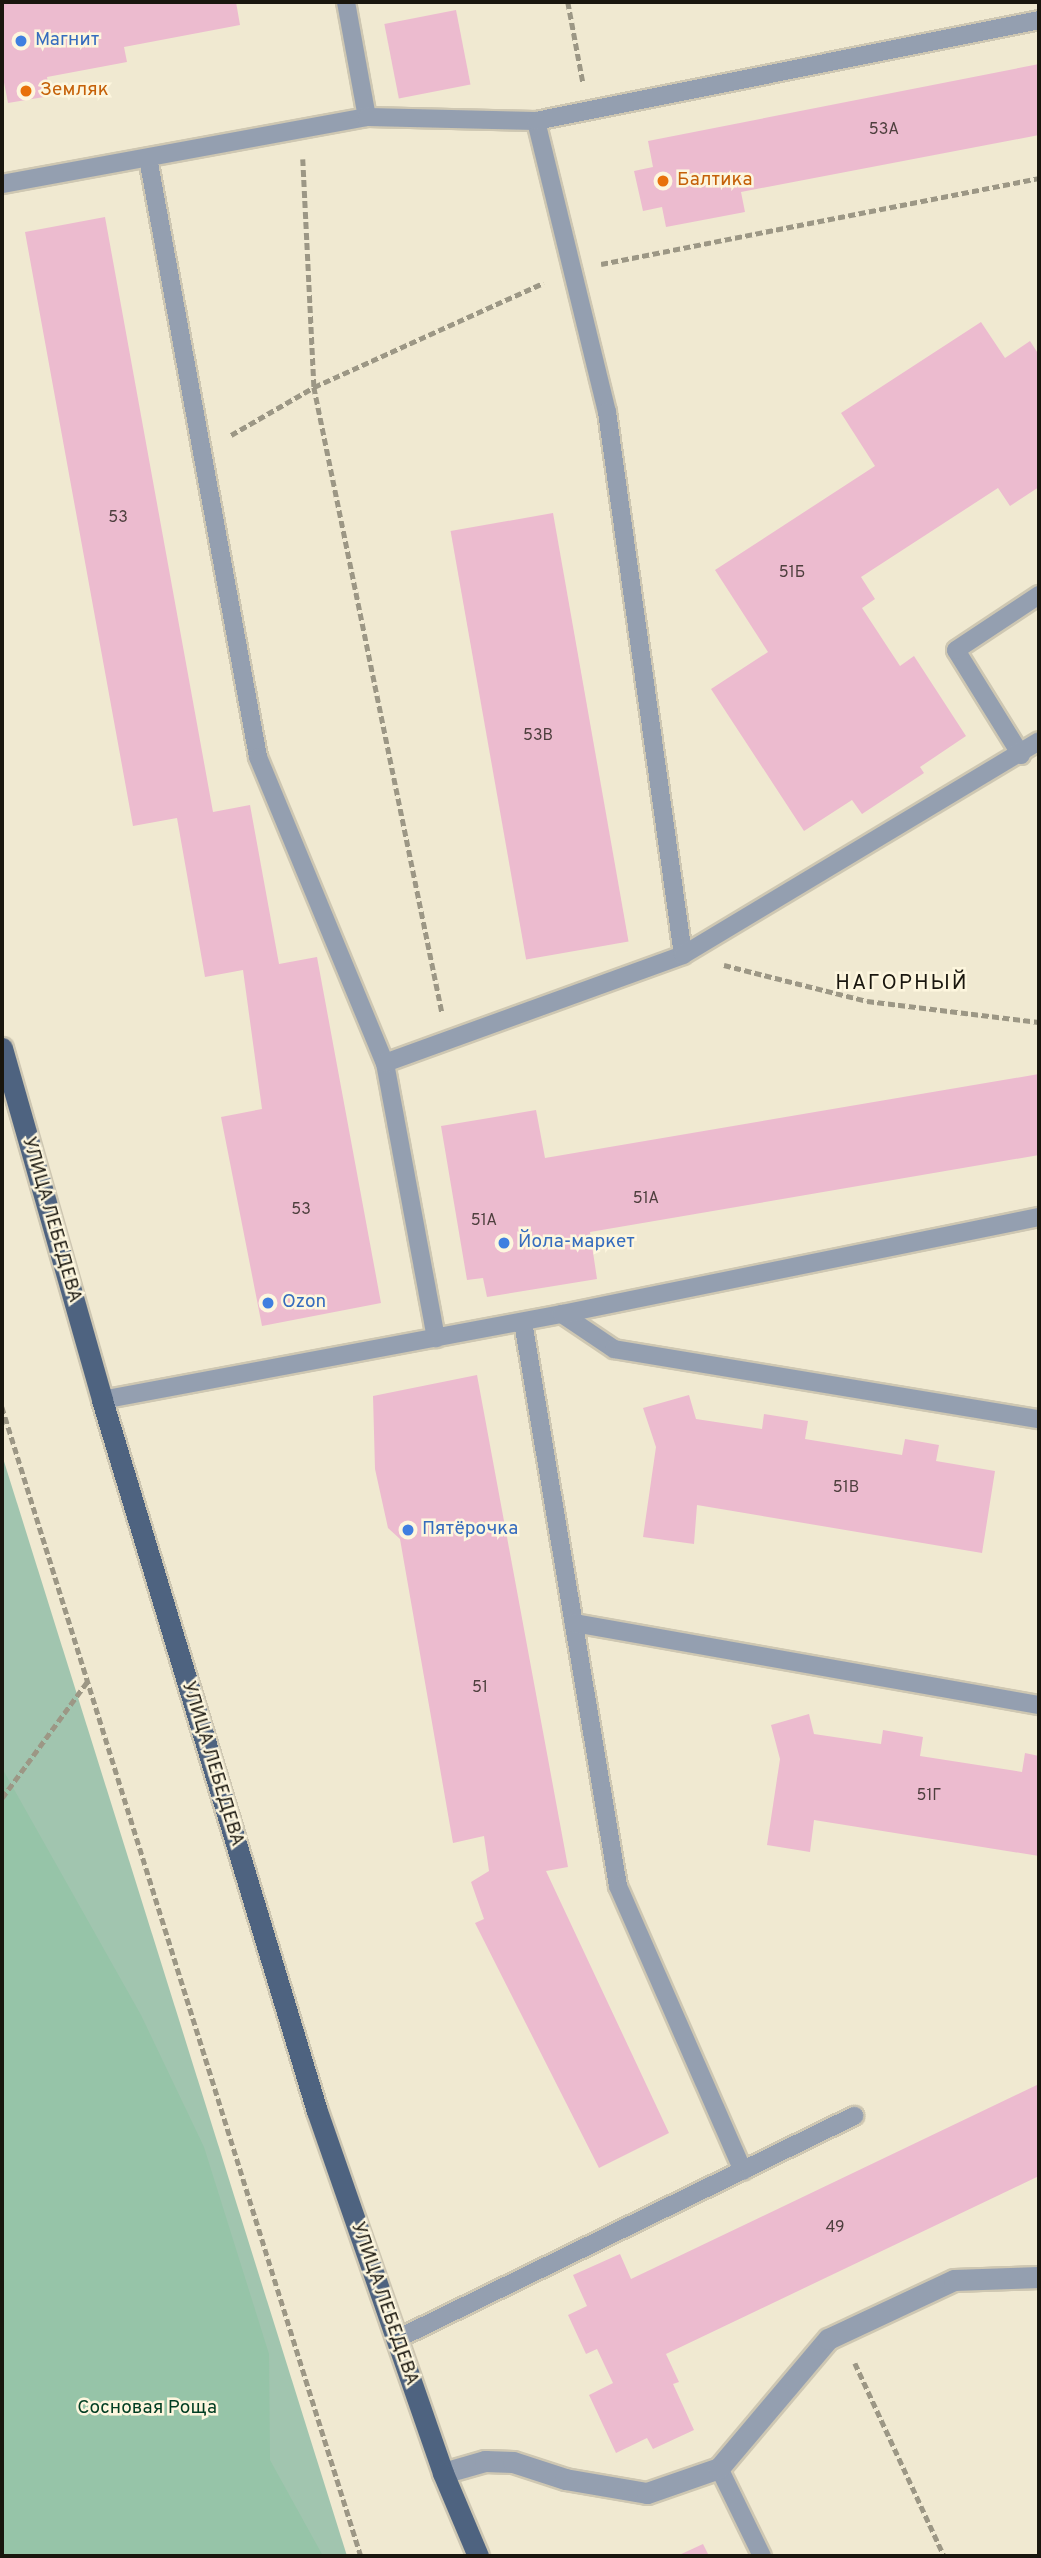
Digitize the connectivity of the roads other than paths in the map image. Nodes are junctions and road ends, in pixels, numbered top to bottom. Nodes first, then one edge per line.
1 (346, 2) edge
2 (1039, 20) edge
3 (367, 117) junction
4 (536, 121) junction
5 (148, 158) junction
6 (2, 184) edge
7 (1039, 595) edge
8 (1039, 741) edge
9 (1021, 755) junction
10 (683, 955) junction
11 (2, 1051) edge
12 (385, 1063) junction
13 (1039, 1217) edge
14 (562, 1314) junction
15 (523, 1322) junction
16 (436, 1338) junction
17 (102, 1400) junction
18 (1038, 1419) edge
19 (574, 1623) junction
20 (1039, 1705) edge
21 (854, 2116) dead end
22 (743, 2171) junction
23 (1039, 2277) edge
24 (397, 2339) junction
25 (719, 2468) junction
26 (443, 2473) junction
27 (478, 2556) edge
28 (762, 2556) edge

1 - 3 lane
2 - 4 lane
3 - 4 lane
3 - 5 lane
4 - 10 lane
5 - 6 lane
5 - 12 lane
7 - 9 lane
8 - 9 lane
9 - 10 lane
10 - 12 lane
11 - 17 main road, УЛИЦА ЛЕБЕДЕВА
12 - 16 lane
13 - 14 lane
14 - 15 lane
14 - 18 lane
15 - 16 lane
15 - 19 lane
16 - 17 lane
17 - 24 main road, УЛИЦА ЛЕБЕДЕВА
19 - 20 lane
19 - 22 lane
21 - 22 lane
22 - 24 lane
23 - 25 street
24 - 26 main road, УЛИЦА ЛЕБЕДЕВА
25 - 26 street
25 - 28 lane
26 - 27 main road, УЛИЦА ЛЕБЕДЕВА

